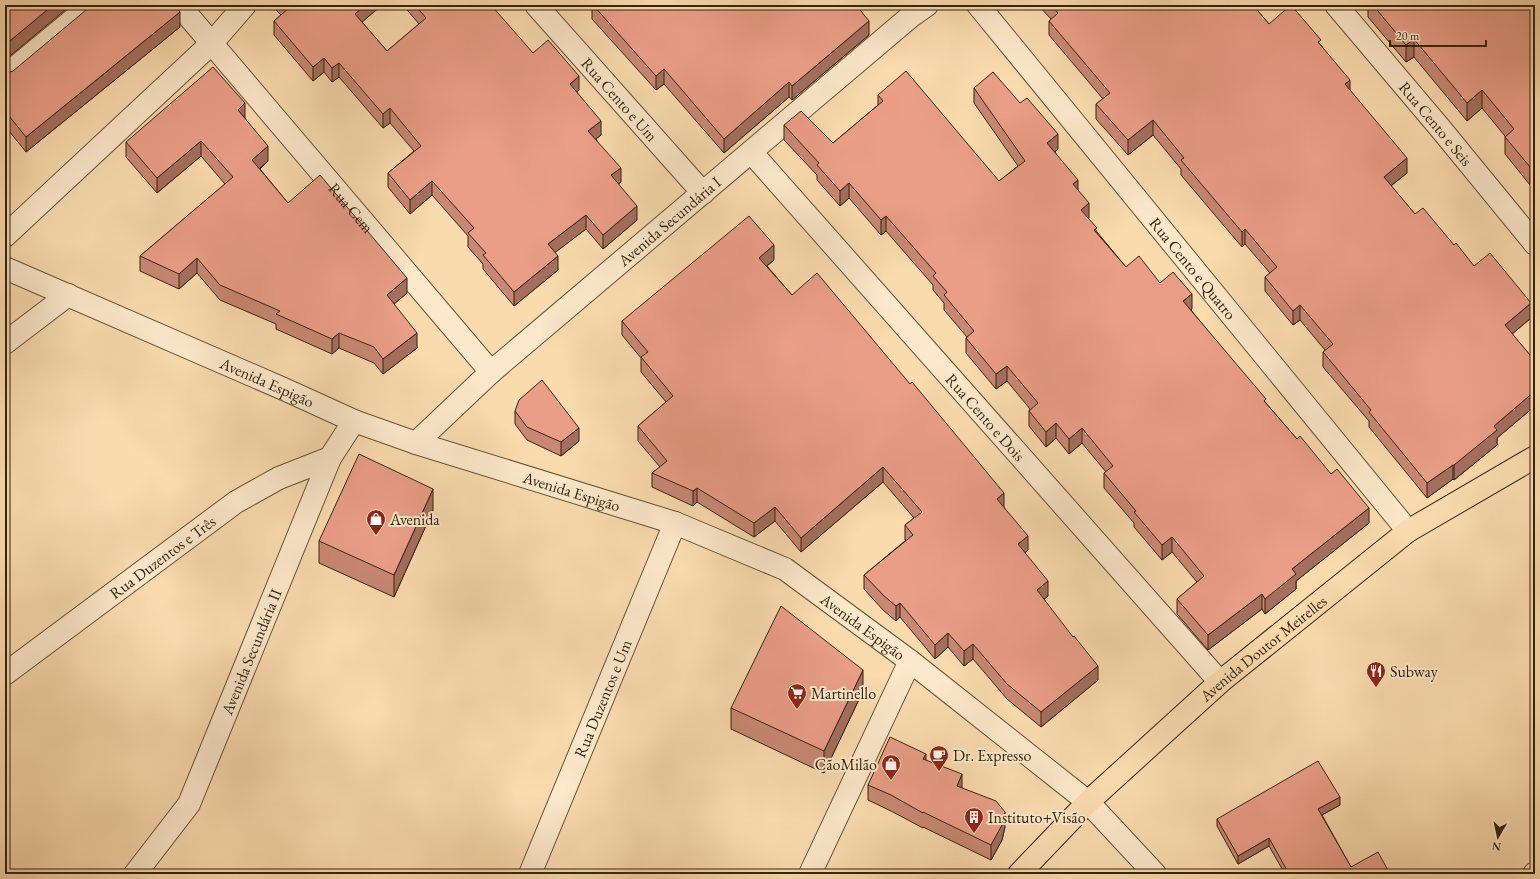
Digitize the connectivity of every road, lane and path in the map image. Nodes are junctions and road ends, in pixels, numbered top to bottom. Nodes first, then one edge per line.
1 (91, 5) edge
2 (179, 5) edge
3 (245, 5) edge
4 (536, 5) edge
5 (978, 5) edge
6 (1336, 5) edge
7 (912, 9) edge
8 (212, 43) junction
9 (5, 76) edge
10 (751, 152) junction
11 (703, 193) junction
12 (5, 236) edge
13 (1535, 244) edge
14 (5, 268) edge
15 (68, 295) junction
16 (5, 343) edge
17 (491, 372) junction
18 (354, 421) junction
19 (416, 443) junction
20 (1535, 457) edge
21 (330, 458) junction
22 (675, 522) junction
23 (1408, 531) junction
24 (910, 661) junction
25 (5, 674) edge
26 (1220, 682) junction
27 (1088, 802) junction
28 (135, 874) edge
29 (530, 874) edge
30 (810, 874) edge
31 (1019, 874) edge
32 (1155, 874) edge

1 - 9 street
2 - 8 street, Rua Cem
3 - 8 street
4 - 11 street, Rua Cento e Um
5 - 23 street, Rua Cento e Quatro
6 - 13 street, Rua Cento e Seis
7 - 10 street, Avenida Secundária I
8 - 12 street
8 - 17 street, Rua Cem
10 - 11 street, Avenida Secundária I
10 - 26 street, Rua Cento e Dois
11 - 17 street, Avenida Secundária I
14 - 15 street, Avenida Espigão
15 - 16 street
15 - 18 street, Avenida Espigão
17 - 19 street, Avenida Secundária I
18 - 19 street, Avenida Espigão
18 - 21 street, Avenida Secundária II
19 - 22 street, Avenida Espigão
20 - 23 main road, Avenida Doutor Meirelles
21 - 25 street, Rua Duzentos e Três
21 - 28 street, Avenida Secundária II
22 - 24 street, Avenida Espigão
22 - 29 street, Rua Duzentos e Um
23 - 26 main road, Avenida Doutor Meirelles
24 - 27 street, Avenida Espigão
24 - 30 street
26 - 27 main road, Avenida Doutor Meirelles
27 - 31 main road, Avenida Doutor Meirelles
27 - 32 street, Avenida Espigão

